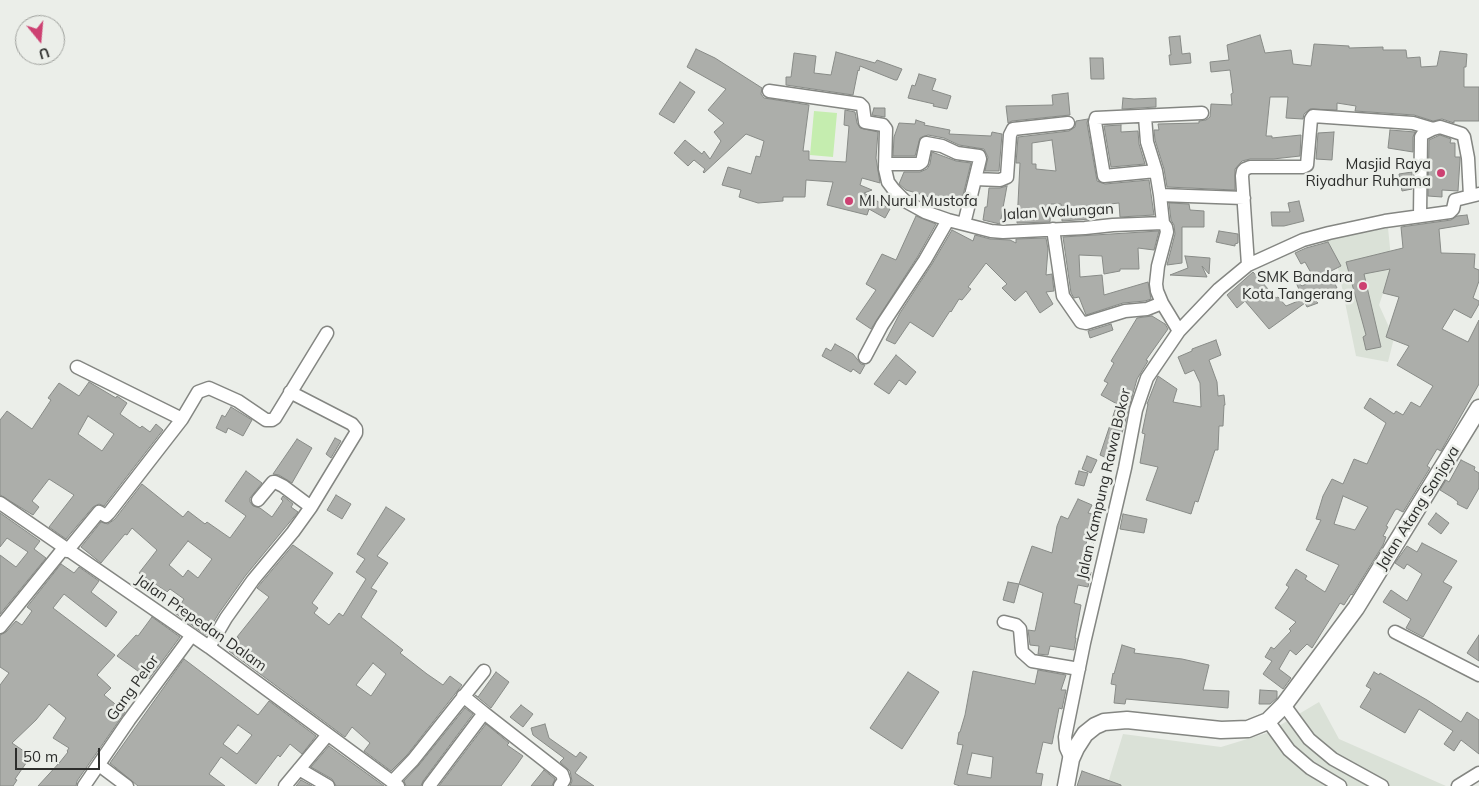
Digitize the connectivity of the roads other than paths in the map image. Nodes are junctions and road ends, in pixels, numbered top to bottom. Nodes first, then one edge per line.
1 (769, 91) dead end
2 (1202, 113) dead end
3 (1145, 117) junction
4 (1068, 123) dead end
5 (1433, 129) junction
6 (885, 164) junction
7 (1156, 171) junction
8 (975, 178) junction
9 (1472, 192) edge
10 (1160, 195) junction
11 (1244, 198) junction
12 (1420, 216) junction
13 (948, 220) junction
14 (1162, 223) junction
15 (964, 224) junction
16 (1053, 229) junction
17 (1248, 259) junction
18 (1162, 303) junction
19 (1176, 326) junction
20 (327, 334) dead end
21 (865, 357) dead end
22 (77, 366) dead end
23 (290, 392) junction
24 (1479, 408) edge
25 (182, 419) junction
26 (258, 500) dead end
27 (0, 503) edge
28 (311, 507) junction
29 (66, 549) junction
30 (1004, 622) dead end
31 (0, 627) edge
32 (1395, 632) dead end
33 (192, 635) junction
34 (209, 647) junction
35 (1073, 668) junction
36 (484, 671) dead end
37 (1479, 675) edge
38 (463, 696) junction
39 (1284, 705) junction
40 (484, 713) junction
41 (1268, 721) junction
42 (326, 734) junction
43 (1071, 759) junction
44 (99, 764) junction
45 (299, 769) junction
46 (1479, 773) edge
47 (395, 784) edge
48 (84, 786) edge
49 (127, 786) edge
50 (285, 786) edge
51 (328, 786) edge
52 (429, 786) edge
53 (560, 786) edge
54 (1066, 786) edge
55 (1340, 786) edge
56 (1382, 786) edge
57 (1458, 786) edge

1 - 6 street, Jalan Walungan
2 - 3 street
3 - 7 street
3 - 7 street
4 - 8 street
5 - 9 street
5 - 11 street
5 - 12 street
6 - 8 street
6 - 13 street, Jalan Walungan
7 - 10 street
8 - 15 street
9 - 12 street, Jalan Kampung Rawa Bokor
10 - 11 street
10 - 14 street
11 - 17 street
12 - 17 street, Jalan Kampung Rawa Bokor
13 - 15 street, Jalan Walungan
13 - 21 street
14 - 16 street, Jalan Walungan
14 - 18 street
15 - 16 street, Jalan Walungan
16 - 18 street
17 - 19 street, Jalan Kampung Rawa Bokor
18 - 19 street
19 - 35 street, Jalan Kampung Rawa Bokor
20 - 23 street
22 - 25 street
23 - 25 street
23 - 28 street
24 - 39 main road, Jalan Atang Sanjaya
25 - 29 street
26 - 28 street
27 - 29 street, Jalan Prepedan Dalam
28 - 34 street
29 - 31 street
29 - 33 street, Jalan Prepedan Dalam
30 - 35 street
32 - 37 street
33 - 34 street, Jalan Prepedan Dalam
33 - 44 street, Gang Pelor
34 - 42 street, Jalan Prepedan Dalam
35 - 43 street, Jalan Kampung Rawa Bokor
36 - 38 street
38 - 40 street
38 - 47 street
39 - 41 main road, Jalan Atang Sanjaya
39 - 56 street
40 - 52 street
40 - 53 street
41 - 43 main road
41 - 55 street
42 - 45 street
42 - 47 street, Jalan Prepedan Dalam
43 - 54 main road
44 - 48 street, Gang Pelor
44 - 49 street
45 - 50 street
45 - 51 street
46 - 57 street

